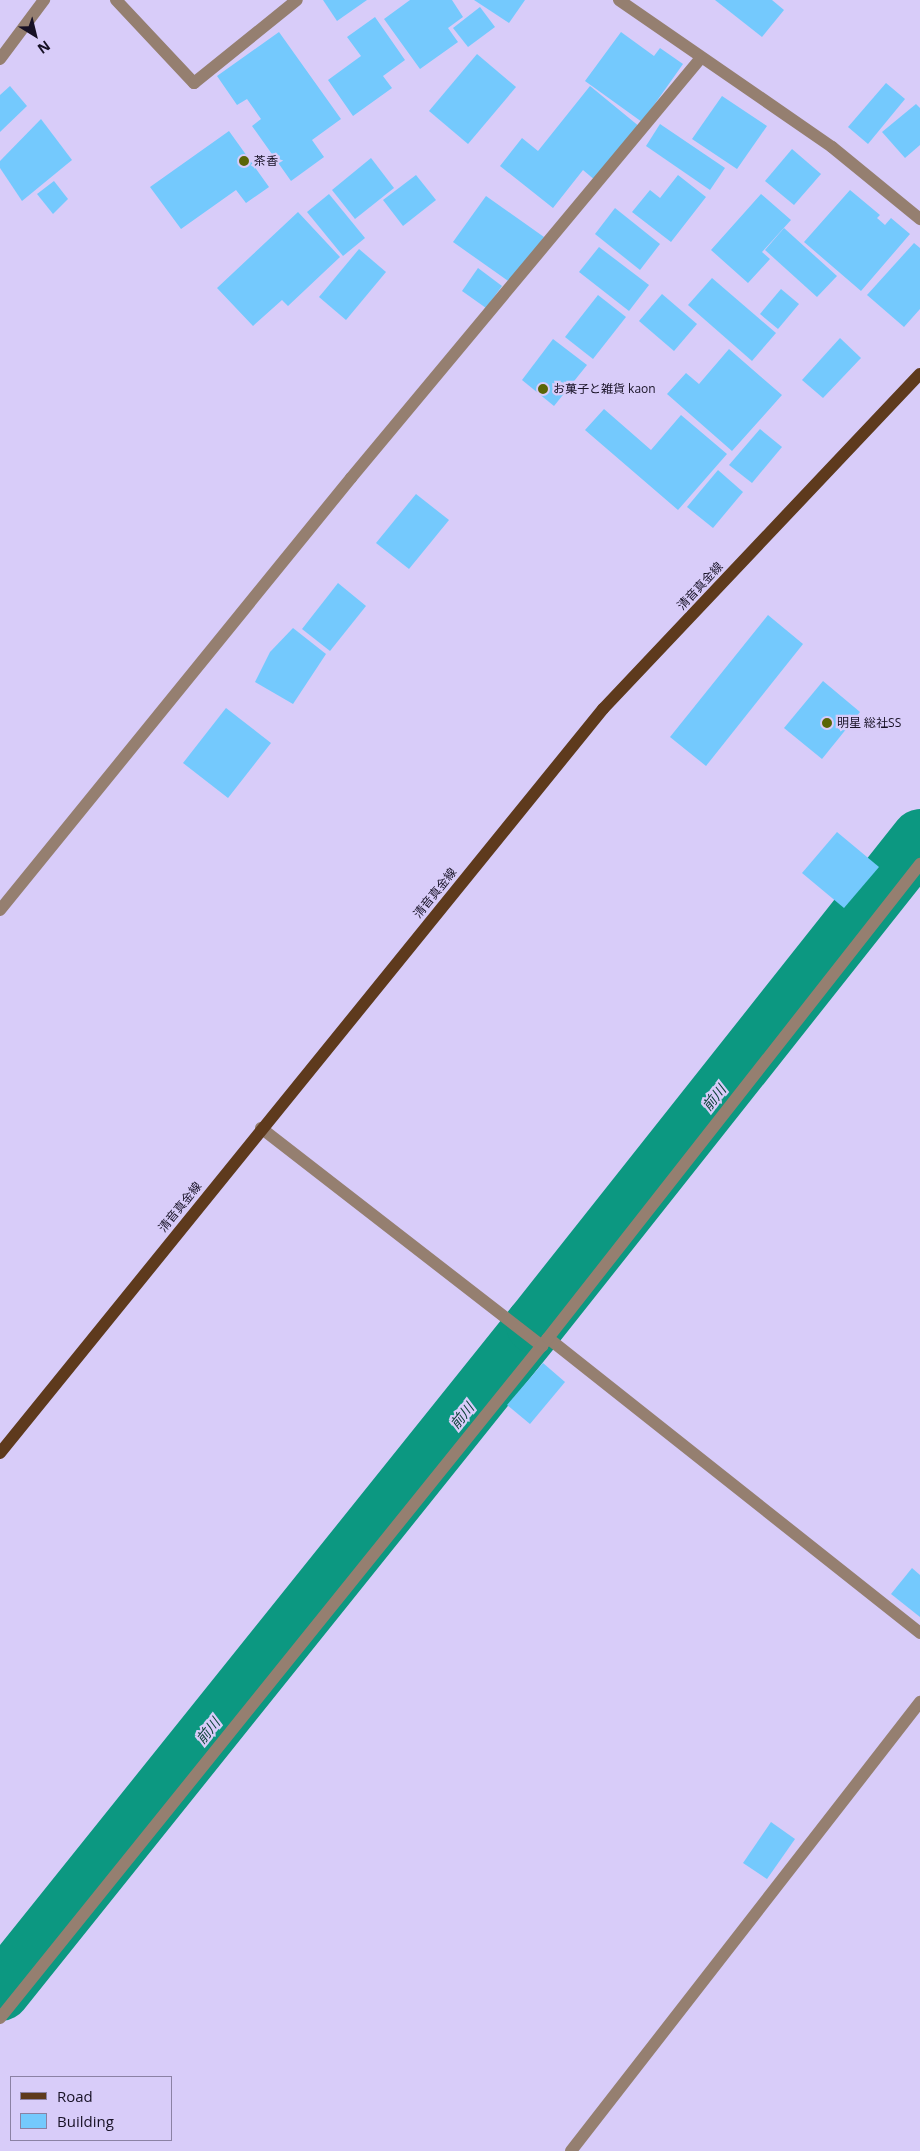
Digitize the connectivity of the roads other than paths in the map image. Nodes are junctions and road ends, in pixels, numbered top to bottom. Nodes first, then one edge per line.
1 (44, 0) edge
2 (116, 0) edge
3 (297, 0) edge
4 (619, 0) edge
5 (0, 59) edge
6 (700, 59) junction
7 (920, 218) edge
8 (920, 374) edge
9 (920, 864) edge
10 (0, 910) edge
11 (261, 1128) junction
12 (541, 1341) junction
13 (0, 1453) edge
14 (920, 1632) edge
15 (920, 1702) edge
16 (0, 2018) edge
17 (571, 2151) edge

1 - 5 street
2 - 3 street
4 - 6 street
6 - 7 street
6 - 10 street
8 - 11 main road, 清音真金線
9 - 12 street
11 - 12 street
11 - 13 main road, 清音真金線
12 - 14 street
12 - 16 street
15 - 17 street

